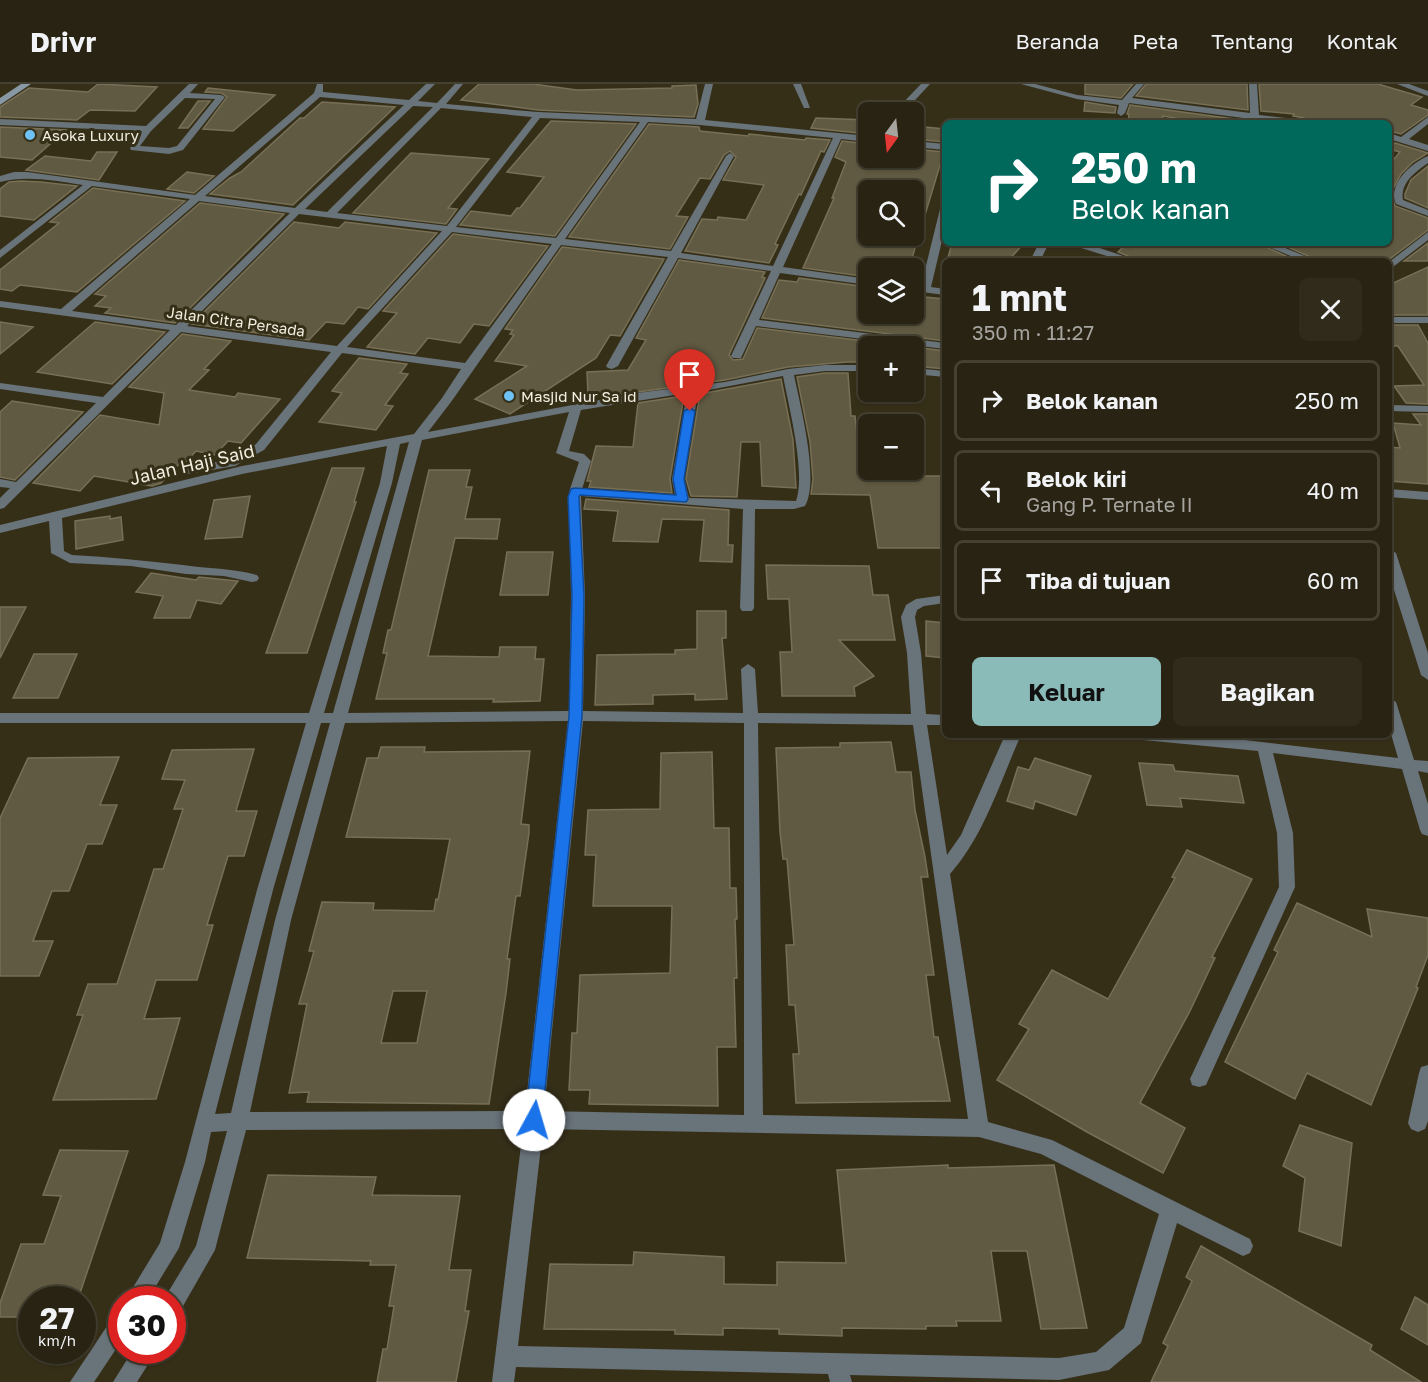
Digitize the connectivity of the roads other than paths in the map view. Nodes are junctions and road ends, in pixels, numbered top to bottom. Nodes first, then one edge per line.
1 (27, 84) edge
2 (194, 84) edge
3 (431, 84) edge
4 (459, 84) edge
5 (710, 84) edge
6 (797, 84) edge
7 (926, 84) edge
8 (1025, 84) edge
9 (1140, 84) edge
10 (1253, 84) edge
11 (1401, 84) edge
12 (319, 89) edge
13 (1428, 94) edge
14 (183, 95) junction
15 (0, 102) edge
16 (909, 102) edge
17 (1126, 102) junction
18 (411, 103) junction
19 (440, 105) junction
20 (807, 106) dead end
21 (1120, 113) dead end
22 (538, 115) junction
23 (646, 119) junction
24 (1255, 120) edge
25 (1428, 120) edge
26 (0, 122) edge
27 (700, 122) junction
28 (148, 129) junction
29 (838, 136) junction
30 (1392, 137) edge
31 (858, 138) edge
32 (1402, 140) junction
33 (924, 145) edge
34 (942, 147) edge
35 (1428, 148) edge
36 (730, 156) dead end
37 (1428, 159) edge
38 (0, 179) edge
39 (91, 183) junction
40 (197, 198) junction
41 (301, 211) junction
42 (1427, 213) edge
43 (326, 214) junction
44 (942, 218) edge
45 (451, 227) junction
46 (1428, 235) edge
47 (558, 242) junction
48 (1084, 246) edge
49 (1272, 246) edge
50 (0, 255) edge
51 (676, 255) junction
52 (1123, 258) edge
53 (1304, 258) edge
54 (1392, 265) edge
55 (775, 268) junction
56 (924, 274) edge
57 (858, 280) edge
58 (924, 290) edge
59 (942, 292) edge
60 (0, 304) edge
61 (63, 313) junction
62 (1392, 320) edge
63 (1428, 320) edge
64 (753, 322) junction
65 (178, 328) junction
66 (942, 346) edge
67 (338, 351) junction
68 (737, 356) dead end
69 (612, 366) dead end
70 (468, 367) junction
71 (858, 368) edge
72 (788, 372) junction
73 (924, 372) edge
74 (942, 374) edge
75 (0, 386) edge
76 (693, 389) junction
77 (107, 401) junction
78 (576, 408) junction
79 (1392, 408) edge
80 (1428, 409) edge
81 (422, 438) junction
82 (394, 442) junction
83 (188, 470) dead end
84 (0, 483) edge
85 (20, 486) junction
86 (575, 492) junction
87 (1392, 493) edge
88 (1428, 496) edge
89 (683, 500) junction
90 (0, 505) edge
91 (749, 505) junction
92 (55, 516) junction
93 (0, 529) edge
94 (1392, 562) edge
95 (252, 578) dead end
96 (942, 599) edge
97 (747, 608) dead end
98 (748, 669) dead end
99 (1428, 675) edge
100 (1392, 712) edge
101 (576, 716) junction
102 (317, 717) junction
103 (340, 718) junction
104 (751, 718) junction
105 (919, 718) junction
106 (1, 720) edge
107 (942, 720) edge
108 (1012, 738) edge
109 (1176, 738) edge
110 (1264, 746) junction
111 (1408, 765) junction
112 (1428, 767) edge
113 (1428, 831) edge
114 (942, 872) junction
115 (1428, 1072) edge
116 (1199, 1079) dead end
117 (534, 1120) junction
118 (239, 1121) junction
119 (1418, 1123) dead end
120 (203, 1124) junction
121 (754, 1125) junction
122 (979, 1128) junction
123 (1170, 1211) junction
124 (1243, 1246) dead end
125 (144, 1286) edge
126 (183, 1286) edge
127 (108, 1342) edge
128 (506, 1356) junction
129 (136, 1364) edge
130 (839, 1373) edge
131 (81, 1382) edge
132 (124, 1382) edge
133 (503, 1382) edge

1 - 15 street
2 - 14 street
3 - 18 street
4 - 19 street
5 - 27 street
6 - 20 street
7 - 16 street
8 - 17 street
9 - 17 street
10 - 24 street
11 - 13 street
12 - 18 street
12 - 40 street
14 - 28 street
14 - 28 street
17 - 21 street
17 - 24 street
18 - 19 street
18 - 41 street
19 - 22 street
19 - 43 street
22 - 23 street
22 - 45 street
23 - 27 street
23 - 47 street
25 - 32 street
26 - 28 street
27 - 29 street
29 - 31 street
29 - 55 street
30 - 32 street
32 - 35 street
33 - 34 street
36 - 51 street
37 - 42 street
38 - 39 street
39 - 40 street
39 - 50 street
40 - 41 street
40 - 61 street
41 - 43 street
41 - 65 street
43 - 45 street
44 - 56 street
45 - 47 street
45 - 67 street
46 - 54 street
47 - 51 street
47 - 70 street
48 - 52 street
49 - 53 street
51 - 55 street
51 - 69 street
55 - 57 street
55 - 64 street
58 - 59 street
60 - 61 street, Jalan Citra Persada
61 - 65 street, Jalan Citra Persada
62 - 63 street
64 - 66 street
64 - 68 street
65 - 67 street, Jalan Citra Persada
65 - 77 street
67 - 70 street, Jalan Citra Persada
67 - 83 street
70 - 81 street
71 - 72 street, Jalan Haji Said
72 - 76 street, Jalan Haji Said
72 - 91 street
73 - 74 street
75 - 77 street
76 - 78 street, Jalan Haji Said
76 - 89 street
77 - 85 street
78 - 81 street, Jalan Haji Said
78 - 86 street
79 - 80 street
81 - 82 street, Jalan Haji Said
81 - 103 street
82 - 92 street, Jalan Haji Said
82 - 102 street
84 - 85 street
85 - 90 street
86 - 89 street
86 - 101 street
87 - 88 street
89 - 91 street
91 - 97 street
92 - 93 street, Jalan Haji Said
92 - 95 street
94 - 99 street
96 - 105 street
98 - 104 street
100 - 111 street
101 - 103 street
101 - 104 street
101 - 117 street
102 - 103 street
102 - 106 street
102 - 120 street
103 - 118 street
104 - 105 street
104 - 121 street
105 - 107 street
105 - 114 street
108 - 114 street
109 - 110 street
110 - 111 street
110 - 116 street
111 - 112 street
111 - 113 street
114 - 122 street
115 - 119 street
117 - 118 street
117 - 121 street
117 - 128 street
118 - 120 street
118 - 126 street
120 - 125 street
121 - 122 street
122 - 123 street
123 - 124 street
123 - 130 street
127 - 131 street
128 - 130 street
128 - 133 street
129 - 132 street

